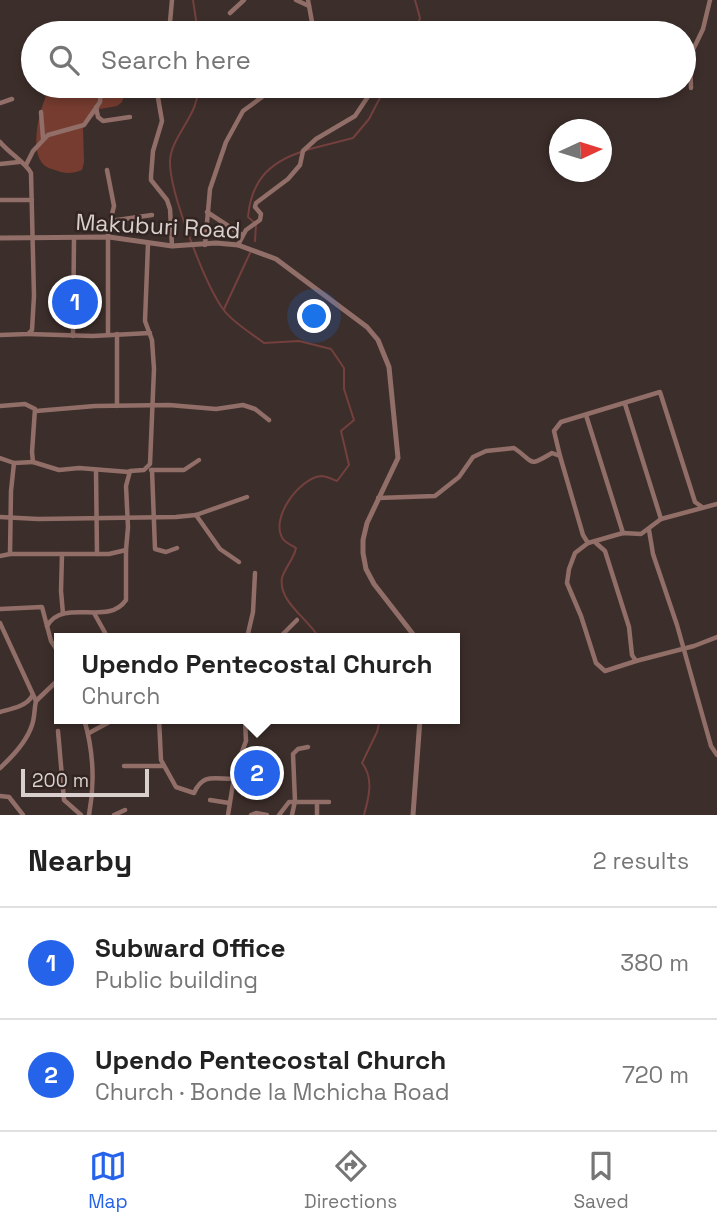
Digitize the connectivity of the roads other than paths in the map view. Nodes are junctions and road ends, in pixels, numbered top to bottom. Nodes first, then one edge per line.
1 (172, 0) edge
2 (244, 0) edge
3 (296, 0) edge
4 (710, 0) edge
5 (309, 3) edge
6 (230, 13) dead end
7 (170, 21) edge
8 (312, 21) edge
9 (696, 44) edge
10 (100, 98) edge
11 (158, 98) edge
12 (260, 98) edge
13 (367, 98) edge
14 (12, 99) dead end
15 (0, 103) edge
16 (96, 107) junction
17 (41, 112) dead end
18 (130, 117) dead end
19 (43, 139) junction
20 (0, 142) edge
21 (19, 162) junction
22 (0, 164) edge
23 (26, 165) junction
24 (107, 170) dead end
25 (0, 200) edge
26 (32, 200) junction
27 (207, 212) junction
28 (152, 215) dead end
29 (110, 221) junction
30 (243, 235) junction
31 (109, 237) junction
32 (0, 238) edge
33 (74, 238) junction
34 (32, 240) junction
35 (148, 244) junction
36 (205, 244) junction
37 (238, 245) junction
38 (172, 246) junction
39 (150, 333) junction
40 (28, 334) junction
41 (117, 334) junction
42 (0, 335) edge
43 (108, 335) junction
44 (73, 336) junction
45 (625, 404) junction
46 (151, 405) junction
47 (0, 406) edge
48 (117, 406) junction
49 (36, 411) junction
50 (586, 415) junction
51 (269, 420) dead end
52 (560, 456) junction
53 (0, 458) edge
54 (199, 460) dead end
55 (33, 462) junction
56 (14, 463) junction
57 (144, 470) junction
58 (152, 470) junction
59 (96, 471) junction
60 (129, 472) junction
61 (247, 497) dead end
62 (378, 498) junction
63 (717, 504) edge
64 (703, 507) junction
65 (196, 515) junction
66 (0, 517) edge
67 (12, 517) junction
68 (155, 517) junction
69 (97, 518) junction
70 (127, 519) junction
71 (661, 519) junction
72 (649, 530) junction
73 (624, 533) junction
74 (596, 542) junction
75 (588, 543) junction
76 (177, 548) dead end
77 (126, 550) junction
78 (10, 554) junction
79 (62, 554) junction
80 (97, 554) junction
81 (0, 556) edge
82 (239, 562) dead end
83 (255, 573) dead end
84 (0, 610) edge
85 (93, 612) junction
86 (64, 614) junction
87 (297, 620) dead end
88 (0, 623) edge
89 (47, 626) junction
90 (105, 633) edge
91 (248, 633) edge
92 (284, 633) edge
93 (412, 633) edge
94 (717, 637) edge
95 (54, 646) edge
96 (684, 648) junction
97 (636, 661) junction
98 (54, 684) edge
99 (33, 695) junction
100 (36, 701) junction
101 (0, 712) edge
102 (86, 724) edge
103 (106, 724) edge
104 (159, 724) edge
105 (245, 724) edge
106 (420, 724) edge
107 (58, 731) dead end
108 (89, 733) junction
109 (309, 747) dead end
110 (717, 755) edge
111 (124, 766) dead end
112 (163, 766) junction
113 (0, 768) edge
114 (233, 779) junction
115 (0, 796) edge
116 (211, 800) dead end
117 (295, 801) junction
118 (317, 802) junction
119 (329, 802) dead end
120 (229, 803) junction
121 (125, 810) dead end
122 (23, 815) edge
123 (81, 815) edge
124 (89, 815) edge
125 (114, 815) edge
126 (228, 815) edge
127 (251, 815) edge
128 (267, 815) edge
129 (279, 815) edge
130 (292, 815) edge
131 (317, 815) edge
132 (413, 815) edge

1 - 7 street
2 - 6 street
3 - 5 street
4 - 9 street
5 - 8 street
10 - 16 street
11 - 38 street
12 - 27 street
13 - 30 street
14 - 15 street
16 - 18 street
16 - 19 street
17 - 19 street
19 - 23 street
20 - 21 street
21 - 22 street
21 - 23 street
23 - 26 street
24 - 29 street
25 - 26 street
26 - 34 street
27 - 30 street
27 - 36 street
28 - 29 street
29 - 31 street
30 - 37 street
31 - 33 street, Makuburi Road
31 - 35 street, Makuburi Road
31 - 43 street
32 - 34 street, Makuburi Road
33 - 34 street, Makuburi Road
33 - 44 street
34 - 40 street
35 - 38 street, Makuburi Road
35 - 39 street
36 - 37 street, Makuburi Road
36 - 38 street, Makuburi Road
37 - 62 street, Makuburi Road
39 - 41 street
39 - 46 street
40 - 42 street
40 - 44 street
41 - 43 street
41 - 48 street
43 - 44 street
45 - 50 street
45 - 64 street
45 - 71 street
46 - 48 street
46 - 51 street
46 - 57 street
47 - 49 street
48 - 49 street
49 - 55 street
50 - 52 street
50 - 73 street
52 - 62 street
52 - 75 street
53 - 56 street
54 - 58 street
55 - 56 street
55 - 59 street
56 - 67 street
57 - 58 street
57 - 60 street
58 - 68 street
59 - 60 street
59 - 69 street
60 - 70 street
61 - 65 street
62 - 93 street, Makuburi Road
63 - 64 street
64 - 71 street
65 - 68 street
65 - 82 street
66 - 67 street
67 - 69 street
67 - 78 street
68 - 70 street
68 - 76 street
69 - 70 street
69 - 80 street
70 - 77 street
71 - 72 street
72 - 73 street
72 - 96 street
73 - 74 street
74 - 75 street
74 - 97 street
75 - 97 street
77 - 80 street
77 - 85 street
78 - 79 street
78 - 81 street
79 - 80 street
79 - 86 street
83 - 91 street
84 - 89 street
85 - 86 street
85 - 90 street
86 - 89 street
87 - 92 street
88 - 99 street
89 - 95 street
94 - 96 street
96 - 97 street
96 - 110 street
98 - 100 street
99 - 100 street
99 - 101 street
100 - 113 street
102 - 108 street
103 - 108 street
104 - 112 street
105 - 114 street
106 - 132 street
107 - 123 street
108 - 124 street
109 - 117 street
111 - 112 street
112 - 114 street
114 - 120 street
115 - 122 street
116 - 120 street
117 - 118 street
117 - 129 street
117 - 130 street
118 - 119 street
118 - 131 street
120 - 126 street
121 - 125 street
127 - 128 street

